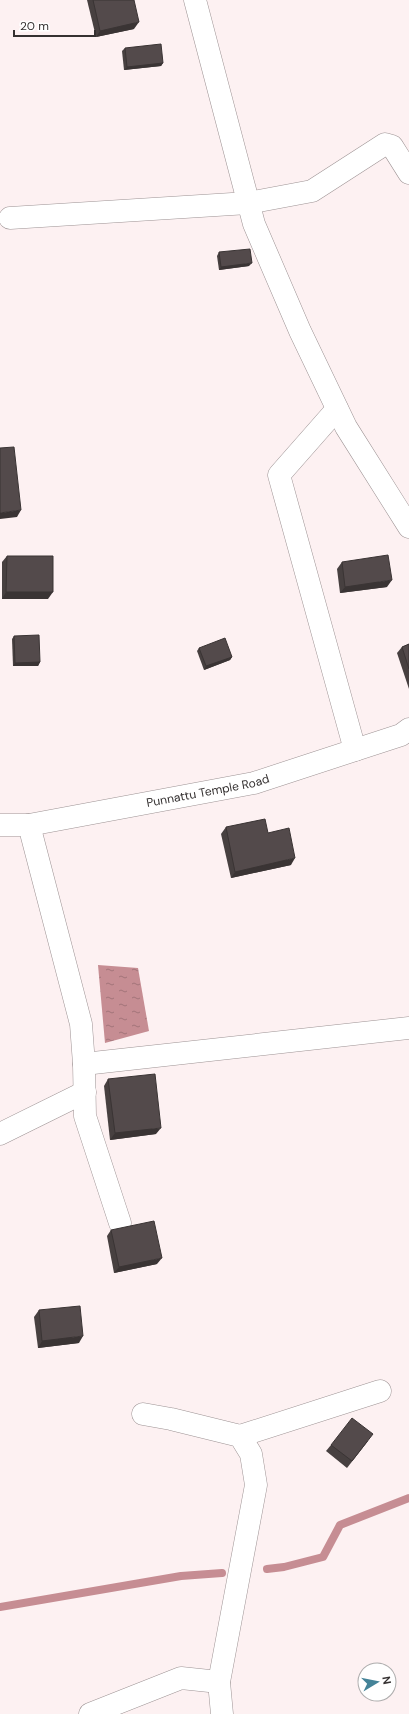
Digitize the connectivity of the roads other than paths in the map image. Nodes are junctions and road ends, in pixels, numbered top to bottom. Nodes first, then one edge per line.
1 (196, 0) edge
2 (409, 173) edge
3 (248, 203) junction
4 (10, 218) dead end
5 (337, 409) junction
6 (409, 527) edge
7 (409, 729) edge
8 (355, 750) junction
9 (0, 825) edge
10 (29, 825) junction
11 (409, 1028) edge
12 (84, 1064) junction
13 (85, 1092) junction
14 (0, 1134) edge
15 (120, 1223) dead end
16 (380, 1391) dead end
17 (143, 1414) dead end
18 (240, 1436) junction
19 (219, 1682) junction
20 (90, 1714) edge
21 (222, 1714) edge

1 - 3 street
2 - 3 street
3 - 4 street
3 - 5 street
5 - 6 street
5 - 8 street
7 - 8 street, Punnattu Temple Road
8 - 10 street, Punnattu Temple Road
9 - 10 street, Punnattu Temple Road
10 - 12 street
11 - 12 street
12 - 13 street
13 - 14 street
13 - 15 street
16 - 18 street
17 - 18 street
18 - 19 street
19 - 20 street
19 - 21 street

